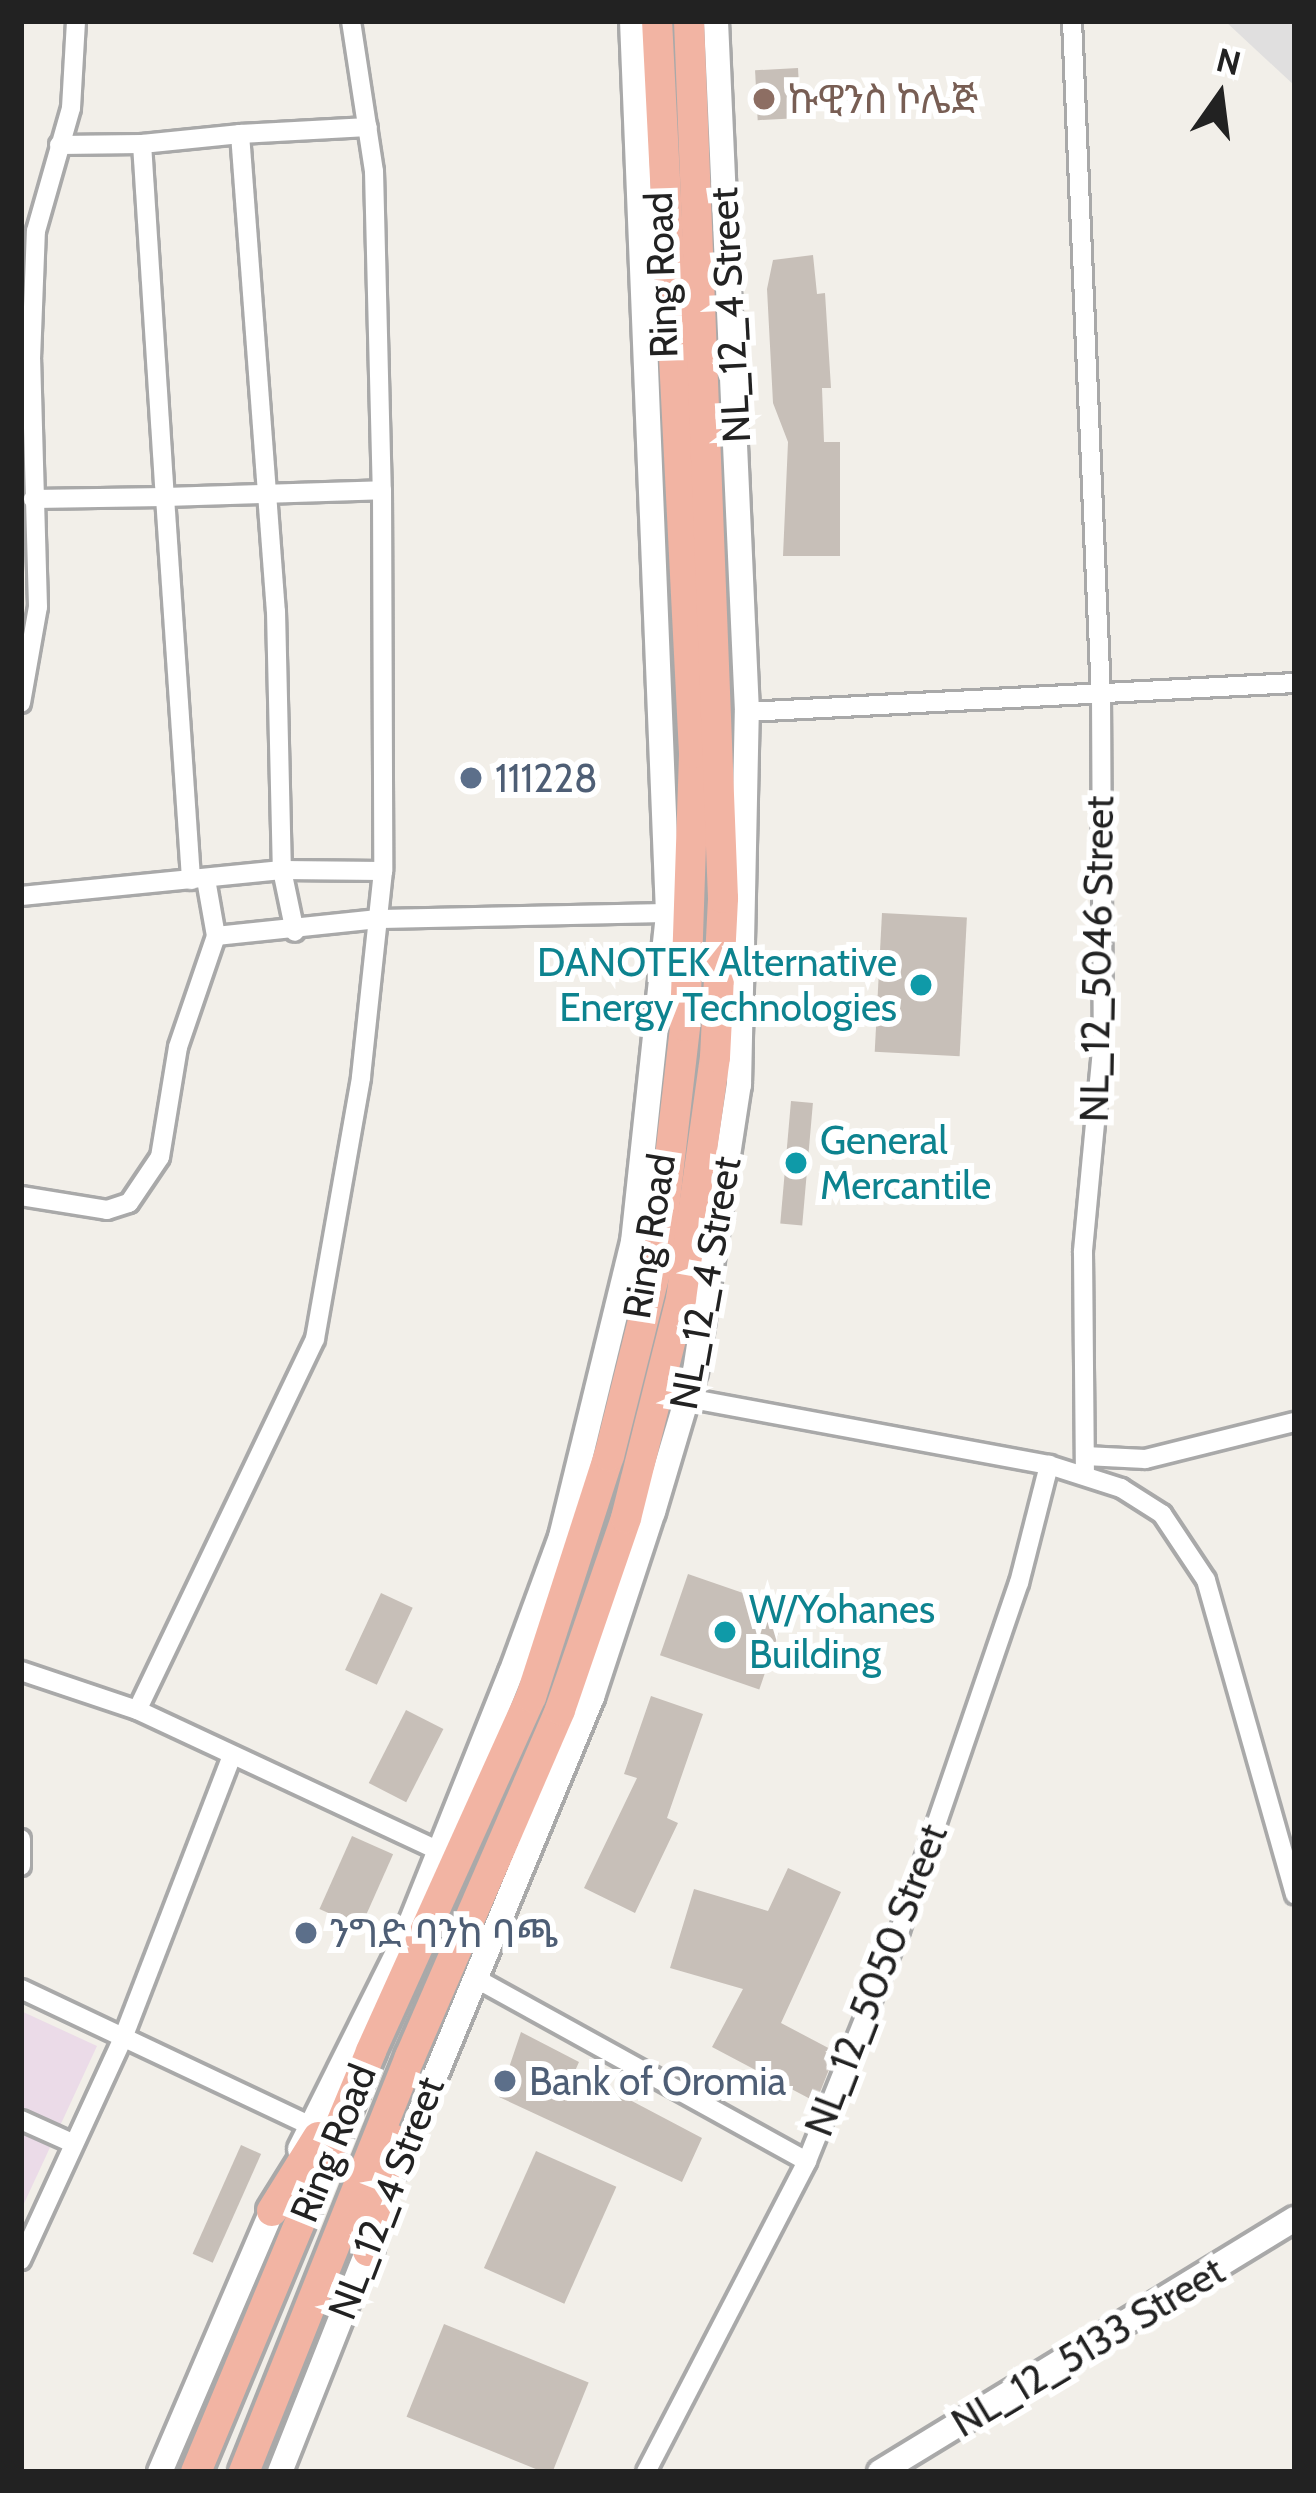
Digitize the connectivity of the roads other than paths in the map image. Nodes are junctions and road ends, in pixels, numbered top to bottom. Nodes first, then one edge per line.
1 (76, 21) edge
2 (351, 21) edge
3 (632, 21) edge
4 (657, 21) edge
5 (689, 21) edge
6 (716, 21) edge
7 (1072, 21) edge
8 (368, 127) junction
9 (240, 134) junction
10 (142, 144) junction
11 (59, 145) junction
12 (382, 490) junction
13 (268, 494) junction
14 (165, 497) junction
15 (33, 499) junction
16 (1295, 683) edge
17 (1101, 695) junction
18 (21, 703) edge
19 (747, 712) junction
20 (282, 870) junction
21 (383, 871) junction
22 (199, 880) junction
23 (21, 896) edge
24 (668, 913) junction
25 (378, 919) junction
26 (295, 932) junction
27 (216, 936) junction
28 (21, 1196) edge
29 (687, 1398) junction
30 (1295, 1422) edge
31 (1049, 1465) junction
32 (1085, 1465) junction
33 (21, 1671) edge
34 (137, 1709) junction
35 (232, 1755) junction
36 (21, 1839) edge
37 (439, 1851) junction
38 (21, 1866) edge
39 (1295, 1895) edge
40 (476, 1978) junction
41 (21, 1989) edge
42 (123, 2038) junction
43 (371, 2050) junction
44 (410, 2056) junction
45 (21, 2120) edge
46 (310, 2126) junction
47 (70, 2142) junction
48 (807, 2161) junction
49 (272, 2211) junction
50 (1295, 2219) edge
51 (29, 2221) edge
52 (368, 2251) junction
53 (21, 2260) edge
54 (160, 2472) edge
55 (196, 2472) edge
56 (244, 2472) edge
57 (280, 2472) edge
58 (646, 2472) edge
59 (880, 2472) edge

1 - 11 street
2 - 8 street
3 - 24 street
4 - 43 highway, Ring Road
5 - 44 highway, Ring Road
6 - 19 street, NL_12_4 Street
7 - 17 street, NL_12_5046 Street
8 - 9 street
8 - 12 street
9 - 10 street
9 - 13 street
10 - 11 street
10 - 14 street
11 - 15 street
12 - 13 street
12 - 21 street
13 - 14 street
13 - 20 street
14 - 15 street
14 - 22 street
15 - 18 street
16 - 17 street
17 - 19 street
17 - 32 street, NL_12_5046 Street
19 - 29 street, NL_12_4 Street
20 - 21 street
20 - 22 street
20 - 26 street
21 - 25 street
22 - 23 street
22 - 27 street
24 - 25 street
24 - 37 street
25 - 26 street
25 - 34 street
26 - 27 street
27 - 28 street
29 - 31 street
29 - 40 street, NL_12_4 Street
30 - 32 street
31 - 32 street
31 - 48 street, NL_12_5050 Street
32 - 39 street
33 - 34 street
34 - 35 street
35 - 37 street
35 - 42 street
36 - 38 street
37 - 46 street
40 - 48 street
40 - 52 street, NL_12_4 Street
41 - 42 street
42 - 46 street
42 - 47 street
43 - 49 highway
43 - 55 highway, Ring Road
44 - 52 highway
44 - 56 highway, Ring Road
45 - 47 street
46 - 49 street
47 - 51 street
48 - 58 street, NL_12_5050 Street
49 - 54 street
50 - 59 street, NL_12_5133 Street
51 - 53 street
52 - 57 street, NL_12_4 Street

